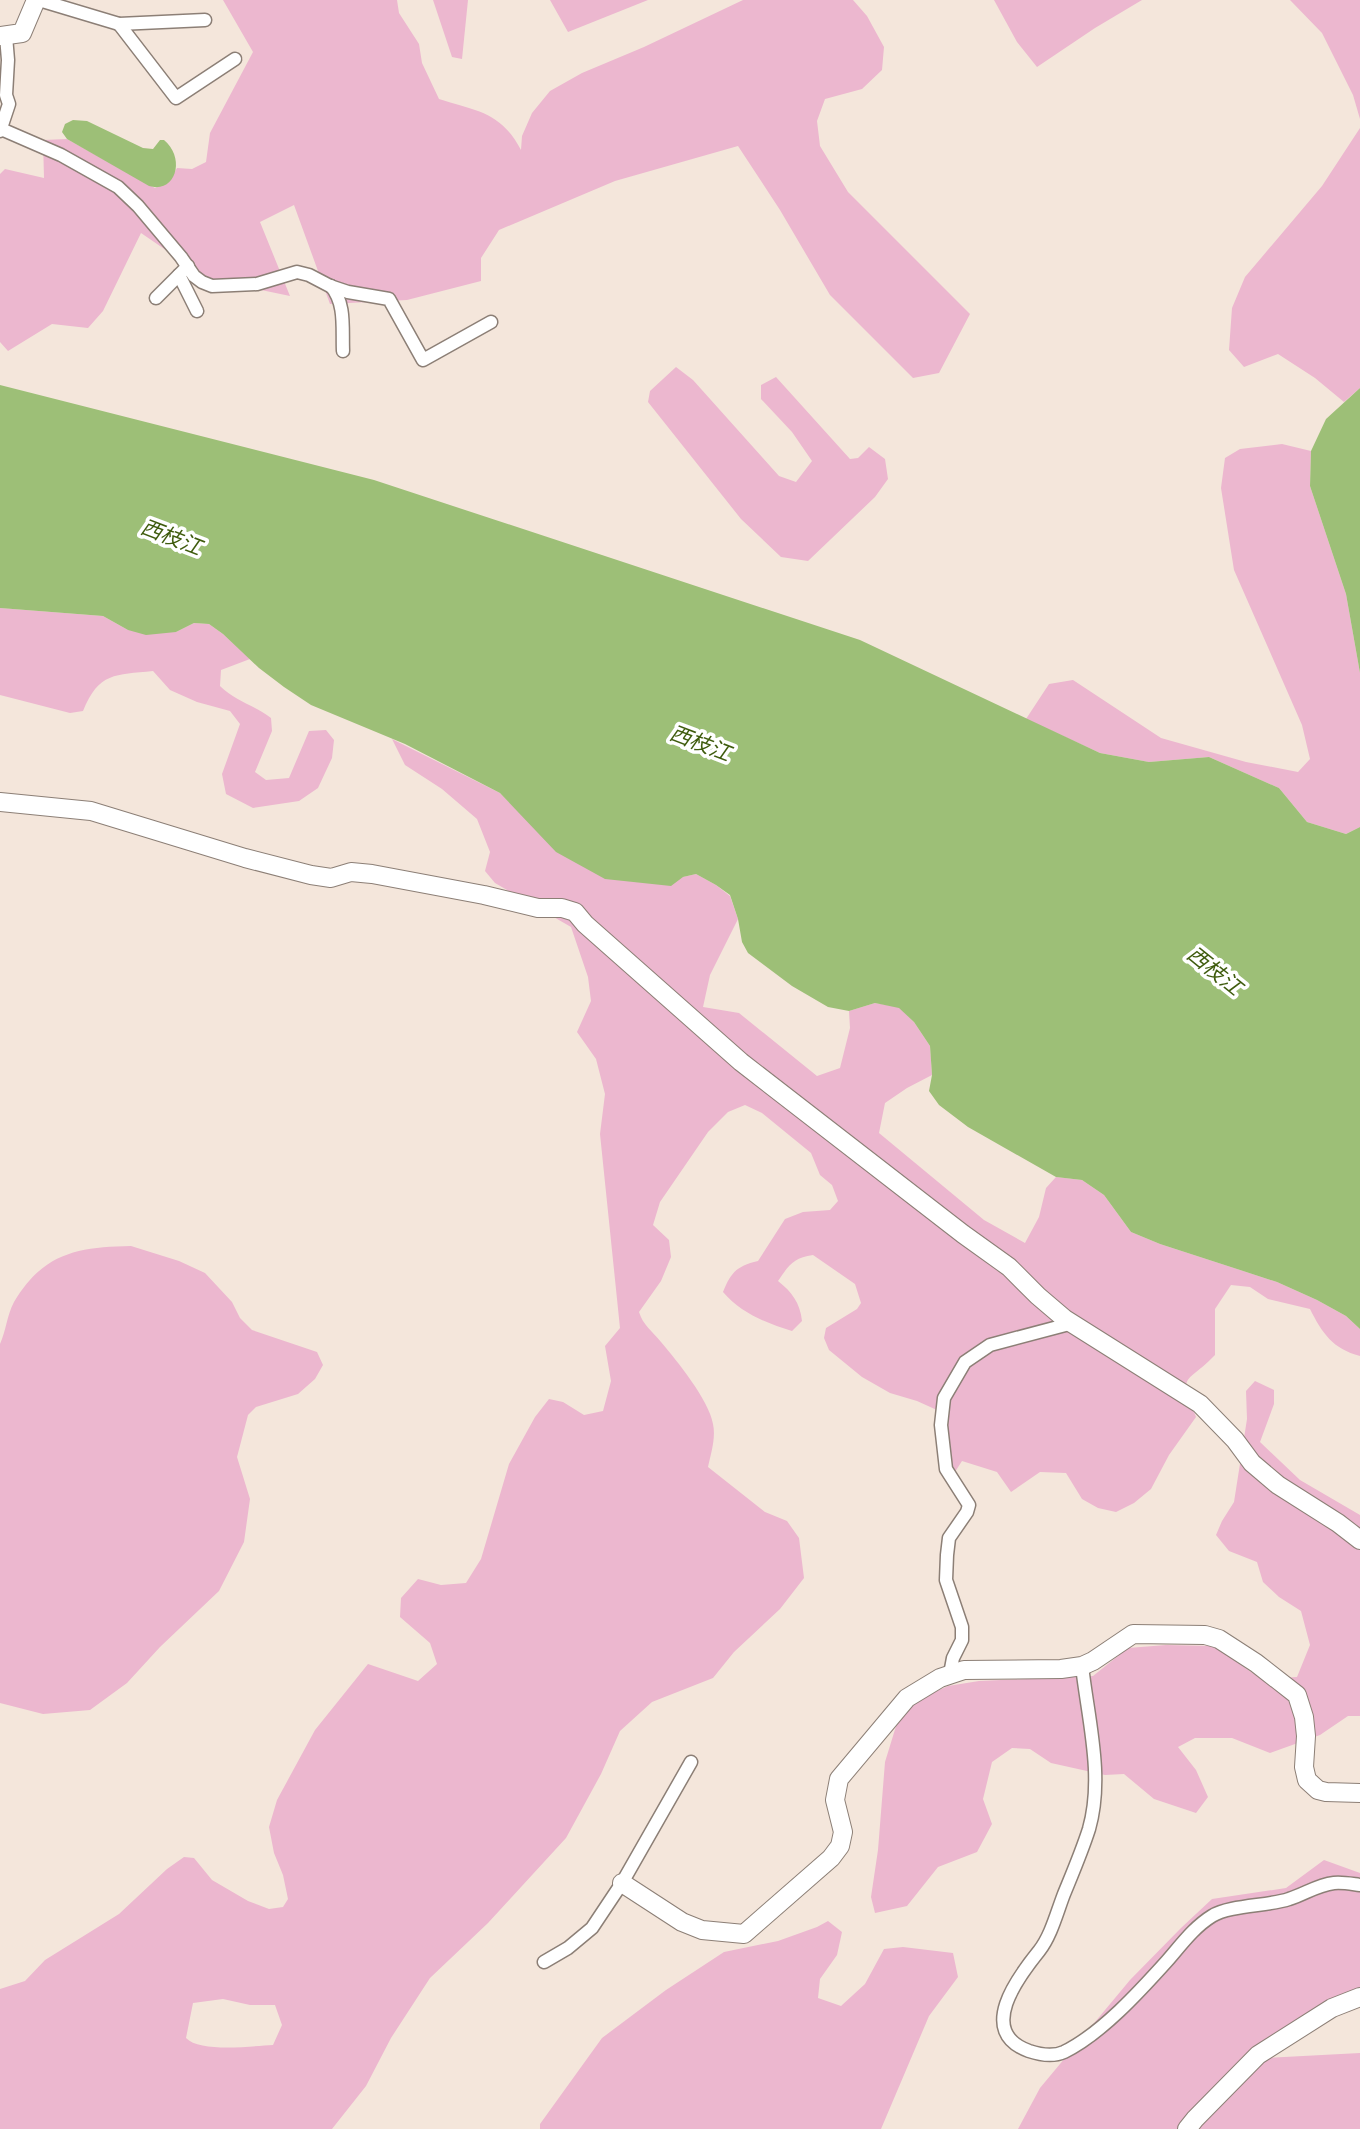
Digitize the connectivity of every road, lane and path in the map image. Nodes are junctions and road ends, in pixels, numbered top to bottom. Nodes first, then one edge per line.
1 (37, 0) edge
2 (205, 20) dead end
3 (119, 24) junction
4 (3, 36) edge
5 (235, 59) dead end
6 (1, 130) edge
7 (183, 271) junction
8 (330, 286) junction
9 (156, 298) dead end
10 (197, 311) dead end
11 (491, 323) dead end
12 (343, 351) dead end
13 (0, 802) edge
14 (1073, 1323) junction
15 (1360, 1540) edge
16 (1082, 1667) junction
17 (950, 1674) junction
18 (691, 1762) dead end
19 (1360, 1793) edge
20 (622, 1883) junction
21 (1360, 1885) edge
22 (544, 1962) dead end
23 (1358, 1996) edge
24 (1187, 2129) edge

1 - 3 street
1 - 4 street
2 - 3 street
3 - 5 street
4 - 6 street
6 - 7 street
7 - 8 street
7 - 9 street
7 - 10 street
8 - 11 street
8 - 12 street
13 - 14 street
14 - 15 street
14 - 17 street
16 - 17 street
16 - 19 street
16 - 21 street
17 - 20 street
18 - 20 street
20 - 22 street
23 - 24 street

